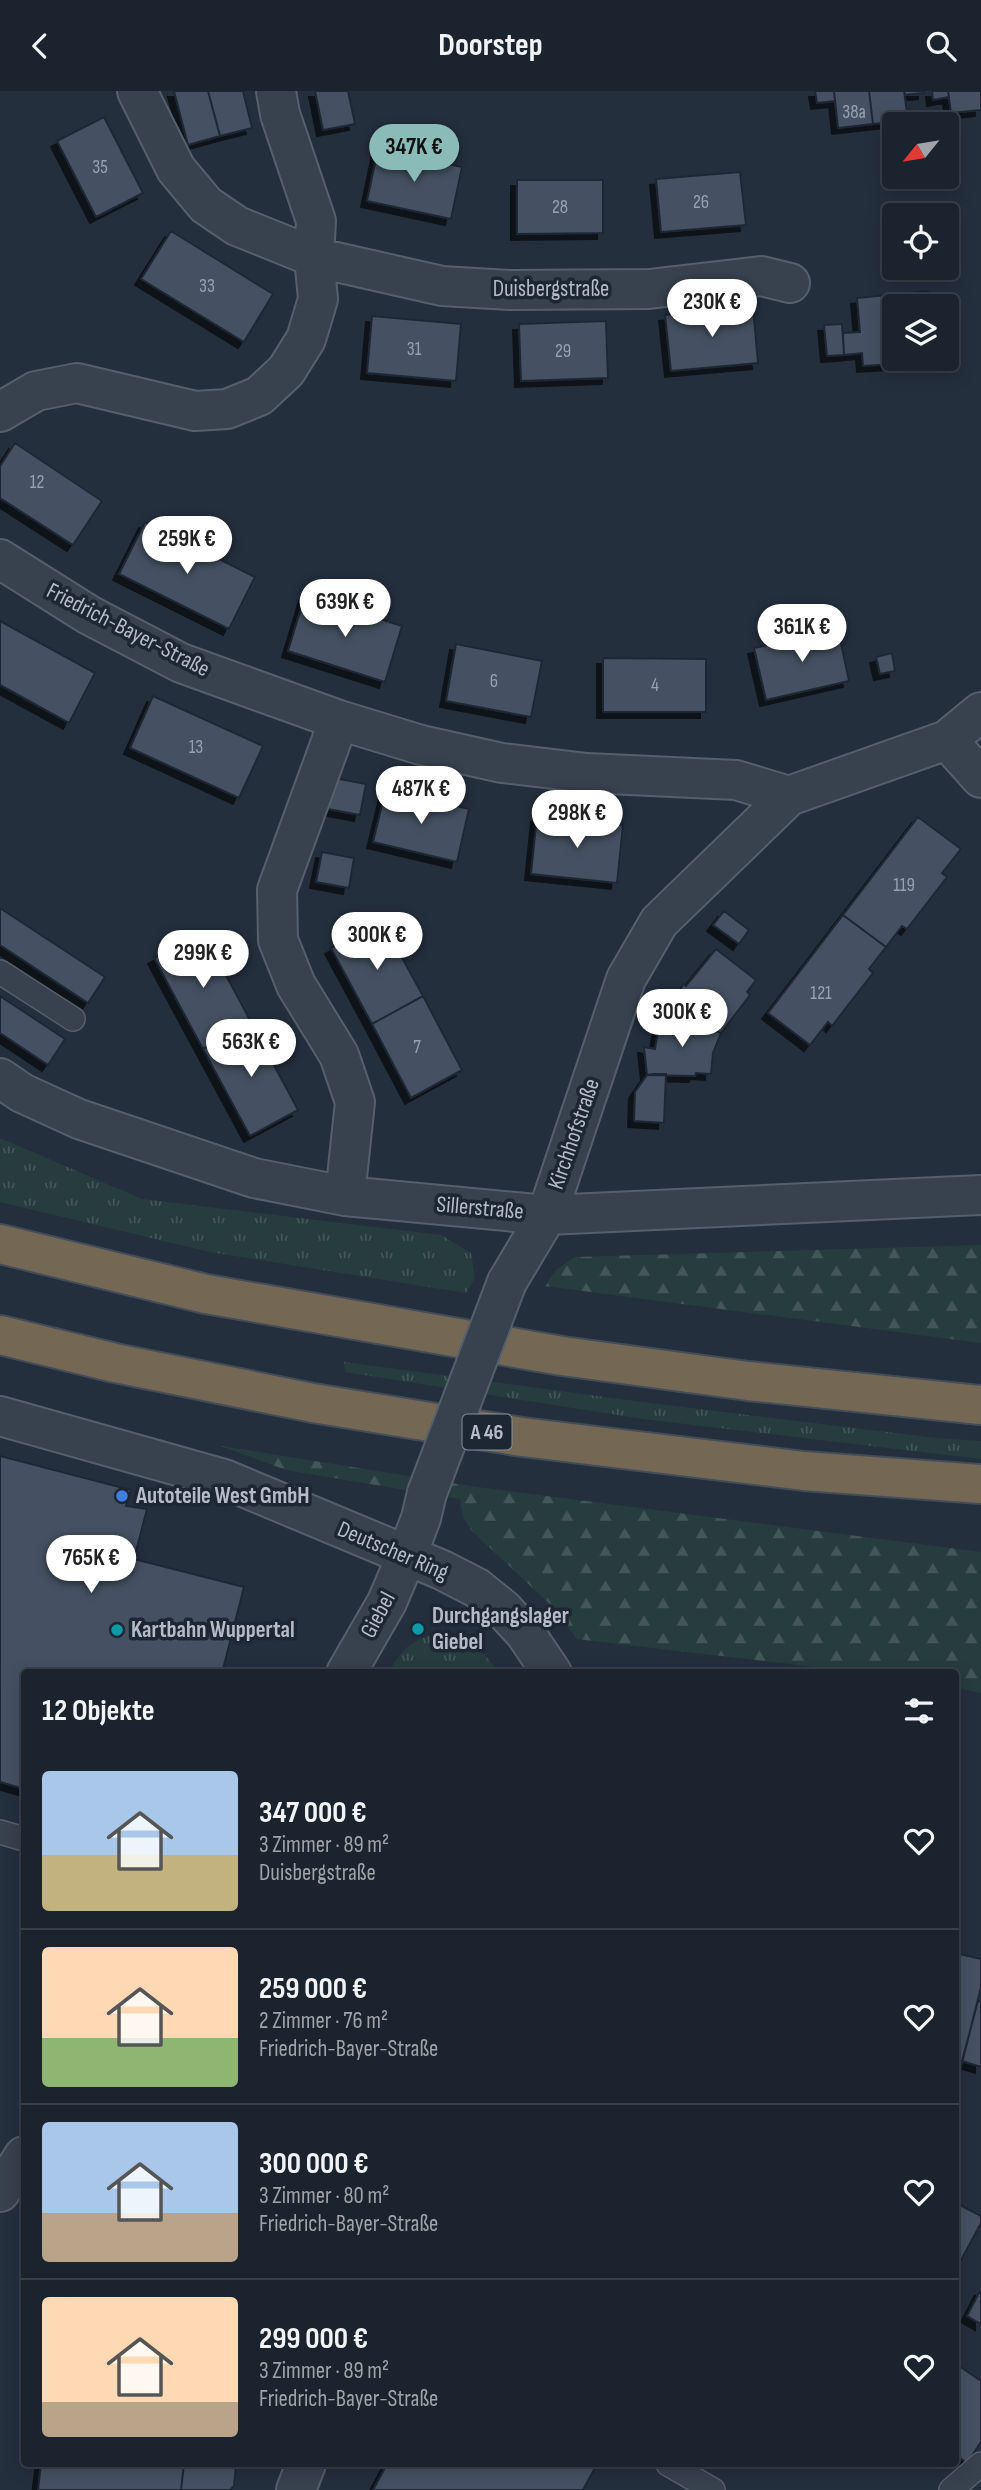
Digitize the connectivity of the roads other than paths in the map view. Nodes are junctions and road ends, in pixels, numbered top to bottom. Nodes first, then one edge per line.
1 (137, 91) edge
2 (276, 91) edge
3 (314, 257) junction
4 (790, 283) dead end
5 (0, 412) edge
6 (0, 559) edge
7 (981, 712) edge
8 (339, 720) junction
9 (947, 740) junction
10 (981, 778) edge
11 (789, 796) junction
12 (0, 972) edge
13 (73, 1019) dead end
14 (0, 1078) edge
15 (981, 1195) edge
16 (345, 1196) junction
17 (547, 1215) junction
18 (0, 1244) edge
19 (0, 1335) edge
20 (981, 1405) edge
21 (0, 1416) edge
22 (981, 1484) edge
23 (407, 1555) junction
24 (348, 1669) edge
25 (549, 1669) edge
26 (0, 1832) edge
27 (21, 1838) edge
28 (21, 2160) edge
29 (0, 2192) edge
30 (981, 2464) edge
31 (305, 2467) edge
32 (673, 2467) edge
33 (296, 2490) edge
34 (713, 2490) edge
35 (951, 2490) edge

1 - 3 street, Duisbergstraße
2 - 3 street
3 - 4 street, Duisbergstraße
3 - 5 street
6 - 8 street, Friedrich-Bayer-Straße
7 - 9 street, Kirchhofstraße
8 - 11 street, Friedrich-Bayer-Straße
8 - 16 street
9 - 10 street
9 - 11 street, Kirchhofstraße
11 - 17 street, Kirchhofstraße
12 - 13 lane
14 - 16 street, Sillerstraße
15 - 17 street, Sillerstraße
16 - 17 street, Sillerstraße
17 - 23 street, Kirchhofstraße, bridge
18 - 20 highway
19 - 22 highway, A 46
21 - 23 street, Deutscher Ring
23 - 24 street, Giebel
23 - 25 street, Deutscher Ring
26 - 27 lane
28 - 29 street
30 - 35 lane
31 - 33 street
32 - 34 lane

